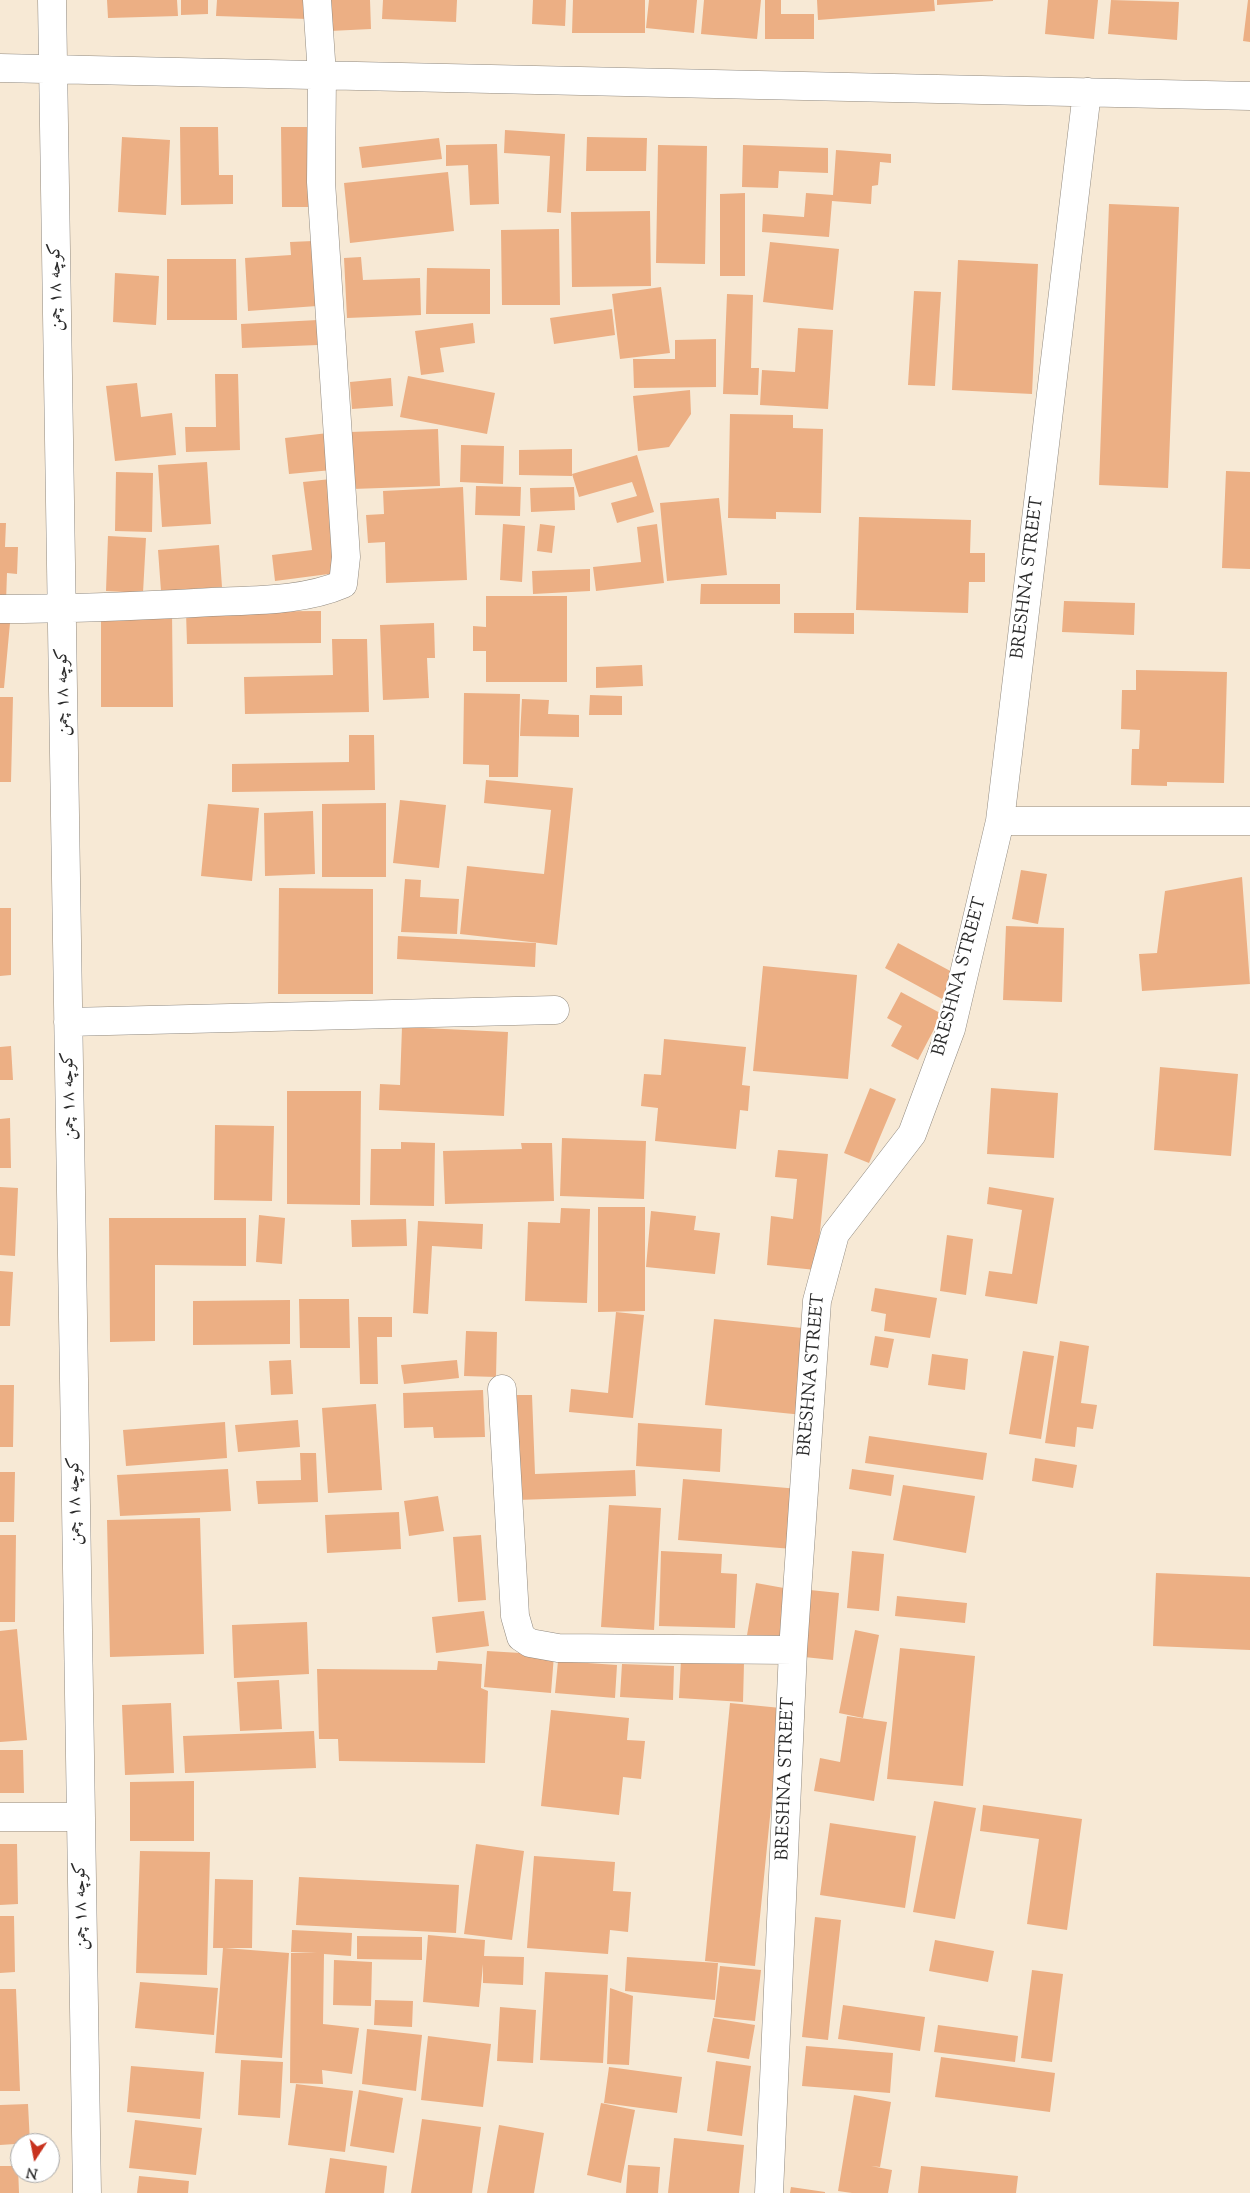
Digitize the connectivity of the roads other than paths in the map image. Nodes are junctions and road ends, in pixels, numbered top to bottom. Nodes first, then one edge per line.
1 (52, 0) edge
2 (316, 0) edge
3 (0, 68) edge
4 (54, 69) junction
5 (322, 75) junction
6 (1087, 92) junction
7 (1250, 96) edge
8 (0, 609) edge
9 (62, 609) junction
10 (1000, 821) junction
11 (1250, 821) edge
12 (555, 1010) dead end
13 (68, 1022) junction
14 (502, 1389) dead end
15 (793, 1650) junction
16 (0, 1817) edge
17 (81, 1817) junction
18 (87, 2193) edge
19 (770, 2193) edge

1 - 4 street, كوچه ١٨ چمن
2 - 5 street
3 - 4 street
4 - 5 street
4 - 9 street, كوچه ١٨ چمن
5 - 6 street
5 - 9 street
6 - 7 street
6 - 10 street, BRESHNA STREET
8 - 9 street
9 - 13 street, كوچه ١٨ چمن
10 - 11 street
10 - 15 street, BRESHNA STREET
12 - 13 street
13 - 17 street, كوچه ١٨ چمن
14 - 15 street
15 - 19 street, BRESHNA STREET
16 - 17 street
17 - 18 street, كوچه ١٨ چمن

